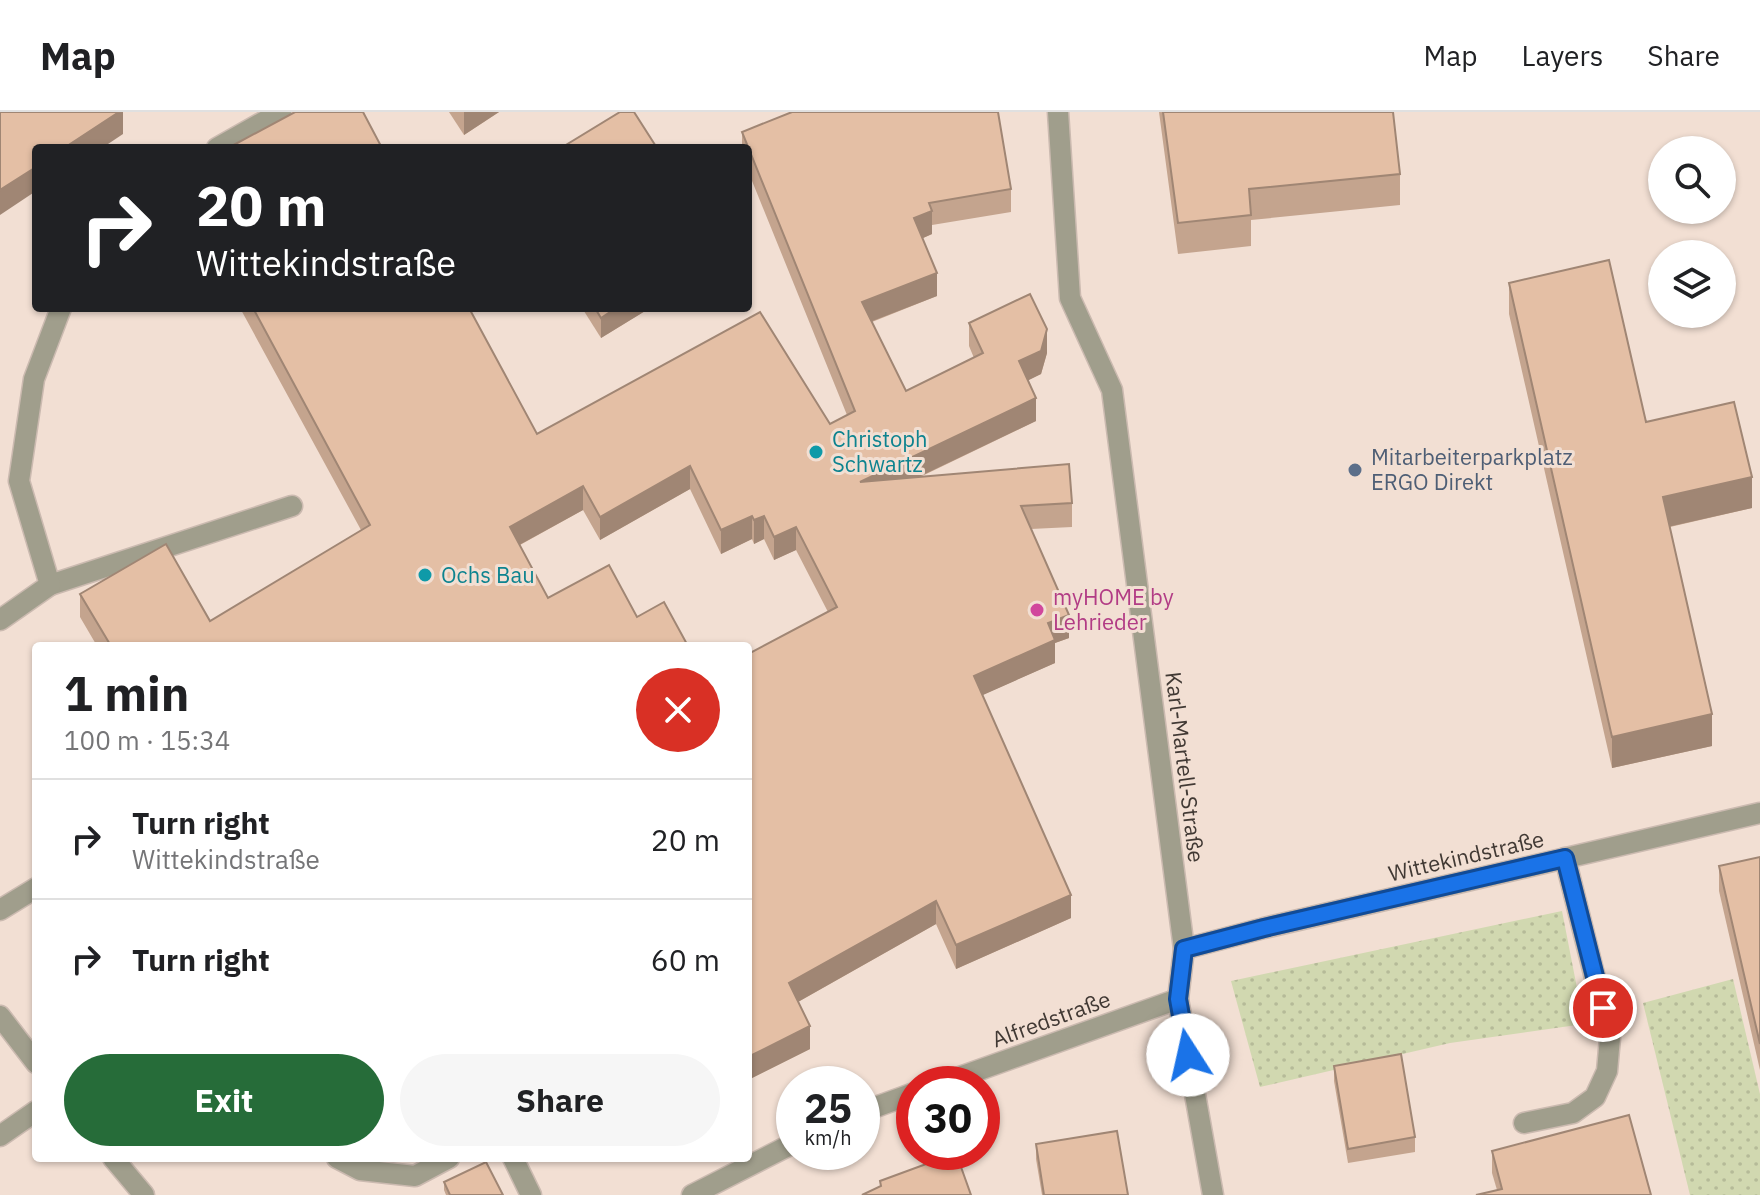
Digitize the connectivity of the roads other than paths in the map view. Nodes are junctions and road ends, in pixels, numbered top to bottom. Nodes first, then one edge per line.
1 (281, 112) edge
2 (1058, 112) edge
3 (224, 144) edge
4 (59, 312) edge
5 (292, 506) dead end
6 (50, 585) junction
7 (0, 620) edge
8 (1760, 813) edge
9 (1565, 858) junction
10 (32, 890) edge
11 (0, 910) edge
12 (1184, 949) junction
13 (1178, 999) junction
14 (0, 1016) edge
15 (32, 1058) edge
16 (990, 1066) edge
17 (32, 1114) edge
18 (1524, 1123) dead end
19 (0, 1136) edge
20 (776, 1152) edge
21 (116, 1162) edge
22 (345, 1162) edge
23 (441, 1162) edge
24 (515, 1162) edge
25 (144, 1195) edge
26 (531, 1195) edge
27 (692, 1195) edge
28 (1213, 1195) edge

1 - 3 street
2 - 12 street, Karl-Martell-Straße
4 - 6 street
5 - 6 street
6 - 7 street
8 - 9 street, Wittekindstraße
9 - 12 street, Wittekindstraße
9 - 18 street
10 - 11 street
12 - 13 street, Karl-Martell-Straße
13 - 16 street, Alfredstraße
13 - 28 street, Karl-Martell-Straße
14 - 15 street
17 - 19 street
20 - 27 street
21 - 25 street
22 - 23 street
24 - 26 street

